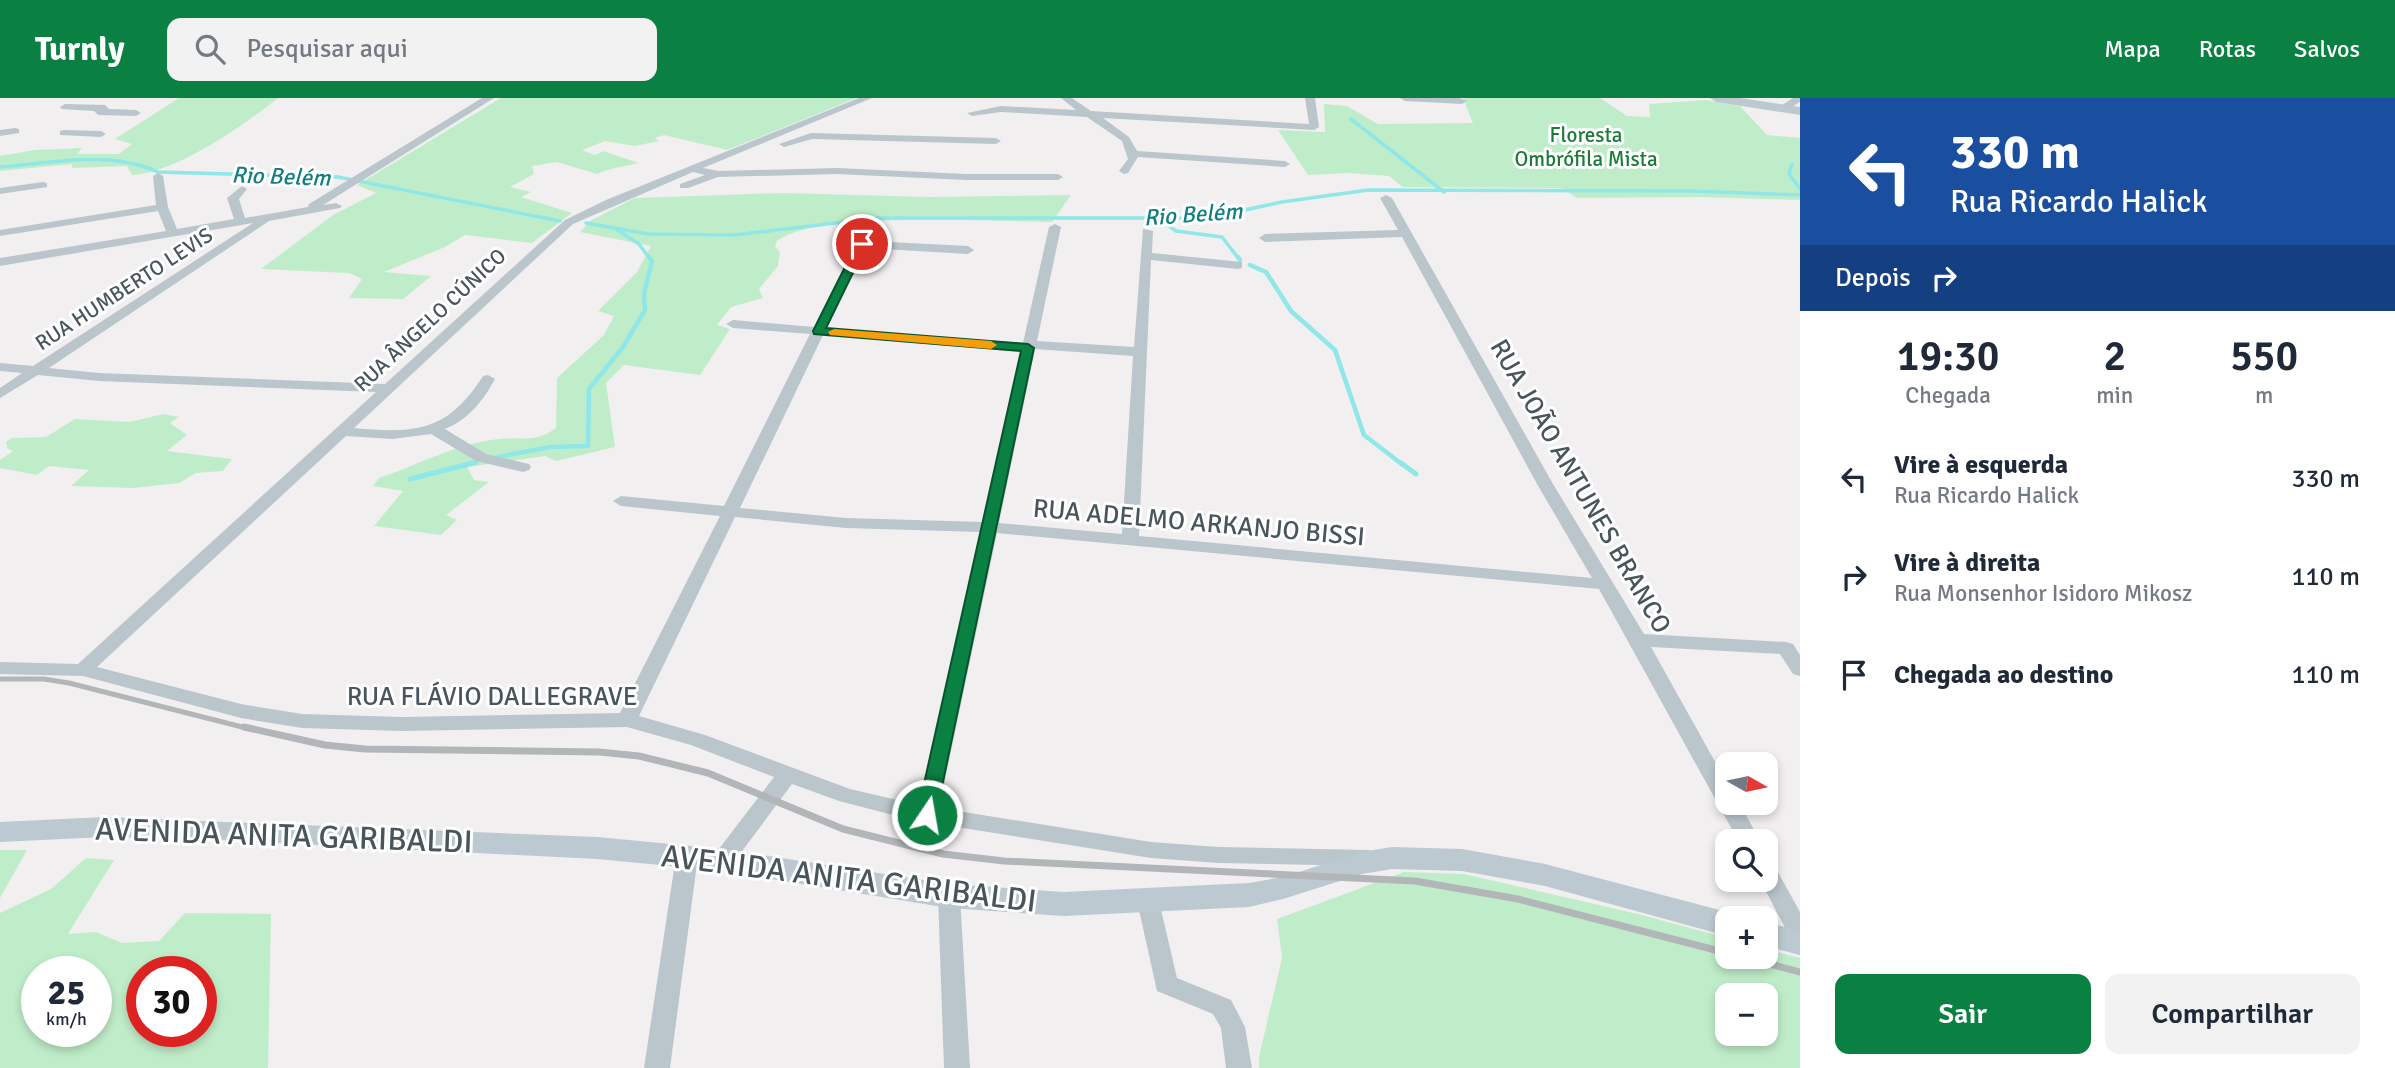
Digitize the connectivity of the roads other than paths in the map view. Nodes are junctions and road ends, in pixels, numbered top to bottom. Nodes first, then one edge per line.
1 (489, 98) edge
2 (867, 98) edge
3 (1066, 98) edge
4 (1310, 98) edge
5 (1405, 98) edge
6 (1416, 98) edge
7 (1716, 98) edge
8 (1800, 98) edge
9 (1462, 101) dead end
10 (65, 107) dead end
11 (1782, 109) junction
12 (1800, 111) edge
13 (136, 113) dead end
14 (972, 113) dead end
15 (1086, 114) junction
16 (15, 131) dead end
17 (0, 133) edge
18 (65, 133) dead end
19 (101, 134) dead end
20 (996, 141) dead end
21 (1133, 154) junction
22 (1285, 164) dead end
23 (698, 167) junction
24 (1124, 171) dead end
25 (719, 174) junction
26 (158, 176) dead end
27 (1058, 177) dead end
28 (43, 185) dead end
29 (684, 186) dead end
30 (242, 189) dead end
31 (0, 191) edge
32 (1387, 198) dead end
33 (337, 206) dead end
34 (162, 207) junction
35 (304, 212) junction
36 (270, 217) junction
37 (242, 222) junction
38 (1055, 227) dead end
39 (1147, 231) dead end
40 (0, 233) edge
41 (173, 233) junction
42 (1406, 233) junction
43 (1265, 238) dead end
44 (968, 250) dead end
45 (1145, 256) junction
46 (0, 262) edge
47 (1238, 265) dead end
48 (733, 324) dead end
49 (819, 331) junction
50 (1029, 346) junction
51 (1140, 352) junction
52 (0, 367) edge
53 (35, 371) junction
54 (488, 379) dead end
55 (388, 388) junction
56 (0, 394) edge
57 (434, 429) junction
58 (341, 431) junction
59 (523, 467) dead end
60 (621, 501) dead end
61 (730, 512) junction
62 (990, 527) junction
63 (1130, 540) junction
64 (1605, 584) junction
65 (1638, 640) junction
66 (0, 668) edge
67 (83, 670) junction
68 (1800, 670) edge
69 (627, 720) junction
70 (788, 774) junction
71 (1715, 779) edge
72 (927, 815) junction
73 (0, 832) edge
74 (687, 856) junction
75 (1392, 858) junction
76 (723, 860) junction
77 (1777, 892) edge
78 (949, 896) junction
79 (1149, 901) junction
80 (1715, 921) edge
81 (1800, 934) edge
82 (1778, 937) edge
83 (1800, 943) edge
84 (657, 1068) edge
85 (957, 1068) edge
86 (1239, 1068) edge

1 - 35 street
2 - 23 street, RUA ÂNGELO CÚNICO
3 - 15 street
4 - 15 street
5 - 6 street
6 - 9 street
7 - 11 main road
8 - 11 street
10 - 13 street
11 - 12 main road
14 - 15 street
15 - 21 street
16 - 17 street
18 - 19 street
20 - 25 street
21 - 22 street
21 - 24 street
23 - 25 street
23 - 55 street, RUA ÂNGELO CÚNICO
25 - 27 street
25 - 29 street
26 - 34 street
28 - 31 street
30 - 37 street
32 - 42 street, RUA JOÃO ANTUNES BRANCO
33 - 35 street
34 - 40 street
34 - 41 street
35 - 36 street
36 - 37 street
36 - 53 street, RUA HUMBERTO LEVIS
37 - 41 street
38 - 50 street
39 - 45 street
41 - 46 street
42 - 43 street
42 - 64 street, RUA JOÃO ANTUNES BRANCO
44 - 49 street
45 - 47 street
45 - 51 street
48 - 49 street
49 - 50 street
49 - 61 street
50 - 51 street
50 - 62 street
51 - 63 street
52 - 53 street
53 - 55 street
53 - 56 street, RUA HUMBERTO LEVIS
54 - 57 street
55 - 58 street, RUA ÂNGELO CÚNICO
57 - 58 street
57 - 59 street
58 - 67 street, RUA ÂNGELO CÚNICO
60 - 61 street, RUA ADELMO ARKANJO BISSI
61 - 62 street, RUA ADELMO ARKANJO BISSI
61 - 69 street
62 - 63 street, RUA ADELMO ARKANJO BISSI
62 - 72 street
63 - 64 street, RUA ADELMO ARKANJO BISSI
64 - 65 street, RUA JOÃO ANTUNES BRANCO
65 - 68 street
65 - 71 street, RUA JOÃO ANTUNES BRANCO
66 - 67 street, RUA FLÁVIO DALLEGRAVE
67 - 69 street, RUA FLÁVIO DALLEGRAVE
69 - 70 street, RUA FLÁVIO DALLEGRAVE
70 - 72 street, RUA FLÁVIO DALLEGRAVE
70 - 76 street
72 - 75 street, RUA FLÁVIO DALLEGRAVE
73 - 74 main road, AVENIDA ANITA GARIBALDI
74 - 76 main road, AVENIDA ANITA GARIBALDI
74 - 84 street
75 - 79 main road, AVENIDA ANITA GARIBALDI
75 - 80 main road, AVENIDA ANITA GARIBALDI
76 - 78 main road, AVENIDA ANITA GARIBALDI
77 - 81 street
78 - 79 main road, AVENIDA ANITA GARIBALDI
78 - 85 street
79 - 86 street
82 - 83 main road

